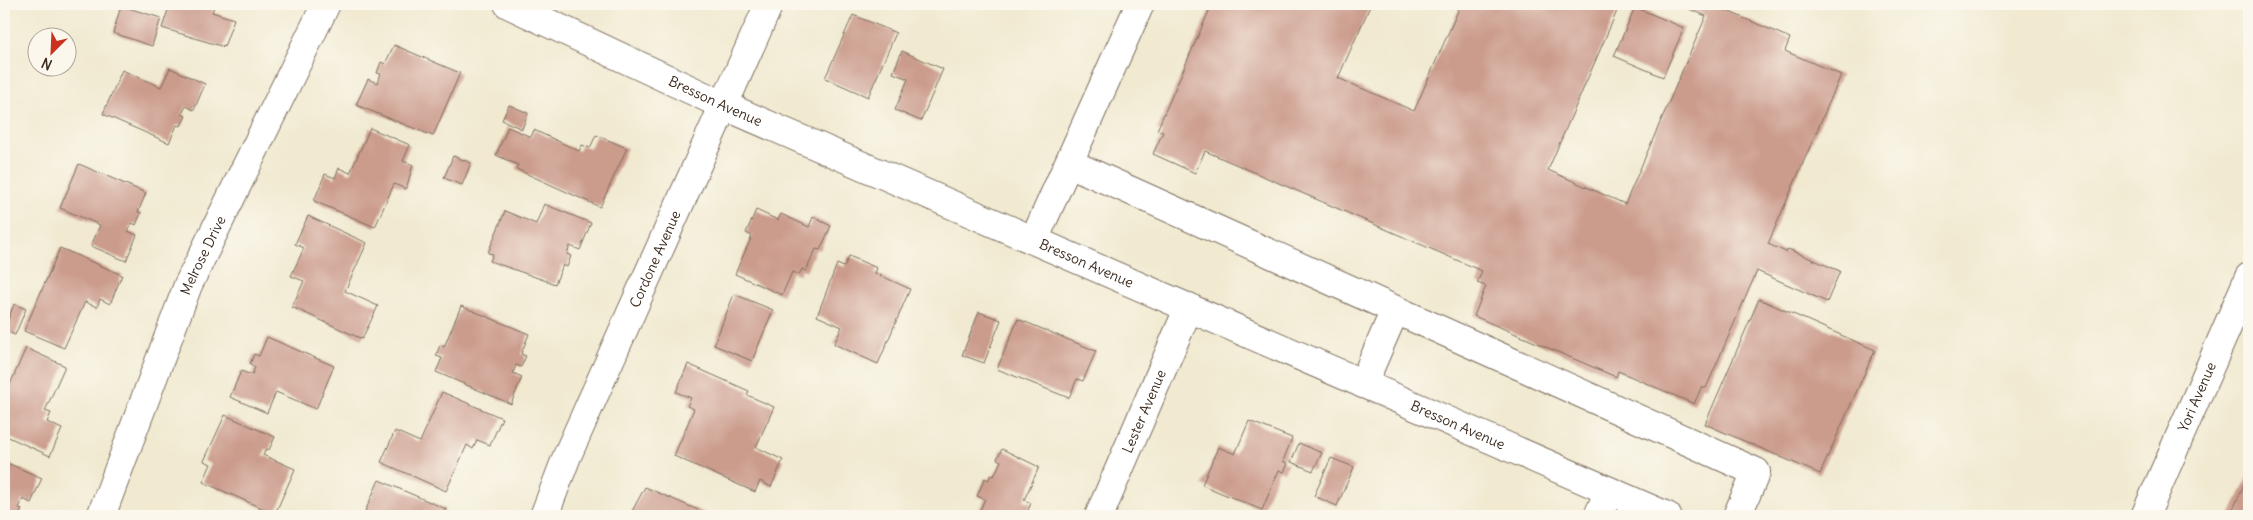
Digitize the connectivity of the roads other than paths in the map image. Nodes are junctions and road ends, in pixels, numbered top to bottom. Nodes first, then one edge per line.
1 (326, 4) edge
2 (508, 4) edge
3 (769, 4) edge
4 (1140, 4) edge
5 (725, 106) junction
6 (1069, 163) junction
7 (1034, 240) junction
8 (2249, 277) edge
9 (1189, 307) junction
10 (1395, 310) junction
11 (1363, 384) junction
12 (1609, 491) junction
13 (101, 516) edge
14 (544, 516) edge
15 (1099, 516) edge
16 (1598, 516) edge
17 (1667, 516) edge
18 (1736, 516) edge
19 (2145, 516) edge

1 - 13 street, Melrose Drive
2 - 5 street, Bresson Avenue
3 - 5 street, Cordone Avenue
4 - 6 street
5 - 7 street, Bresson Avenue
5 - 14 street, Cordone Avenue
6 - 7 street
6 - 10 street
7 - 9 street, Bresson Avenue
8 - 19 street, Yori Avenue
9 - 11 street, Bresson Avenue
9 - 15 street, Lester Avenue
10 - 11 street
10 - 18 street
11 - 12 street, Bresson Avenue
12 - 16 street
12 - 17 street, Bresson Avenue

